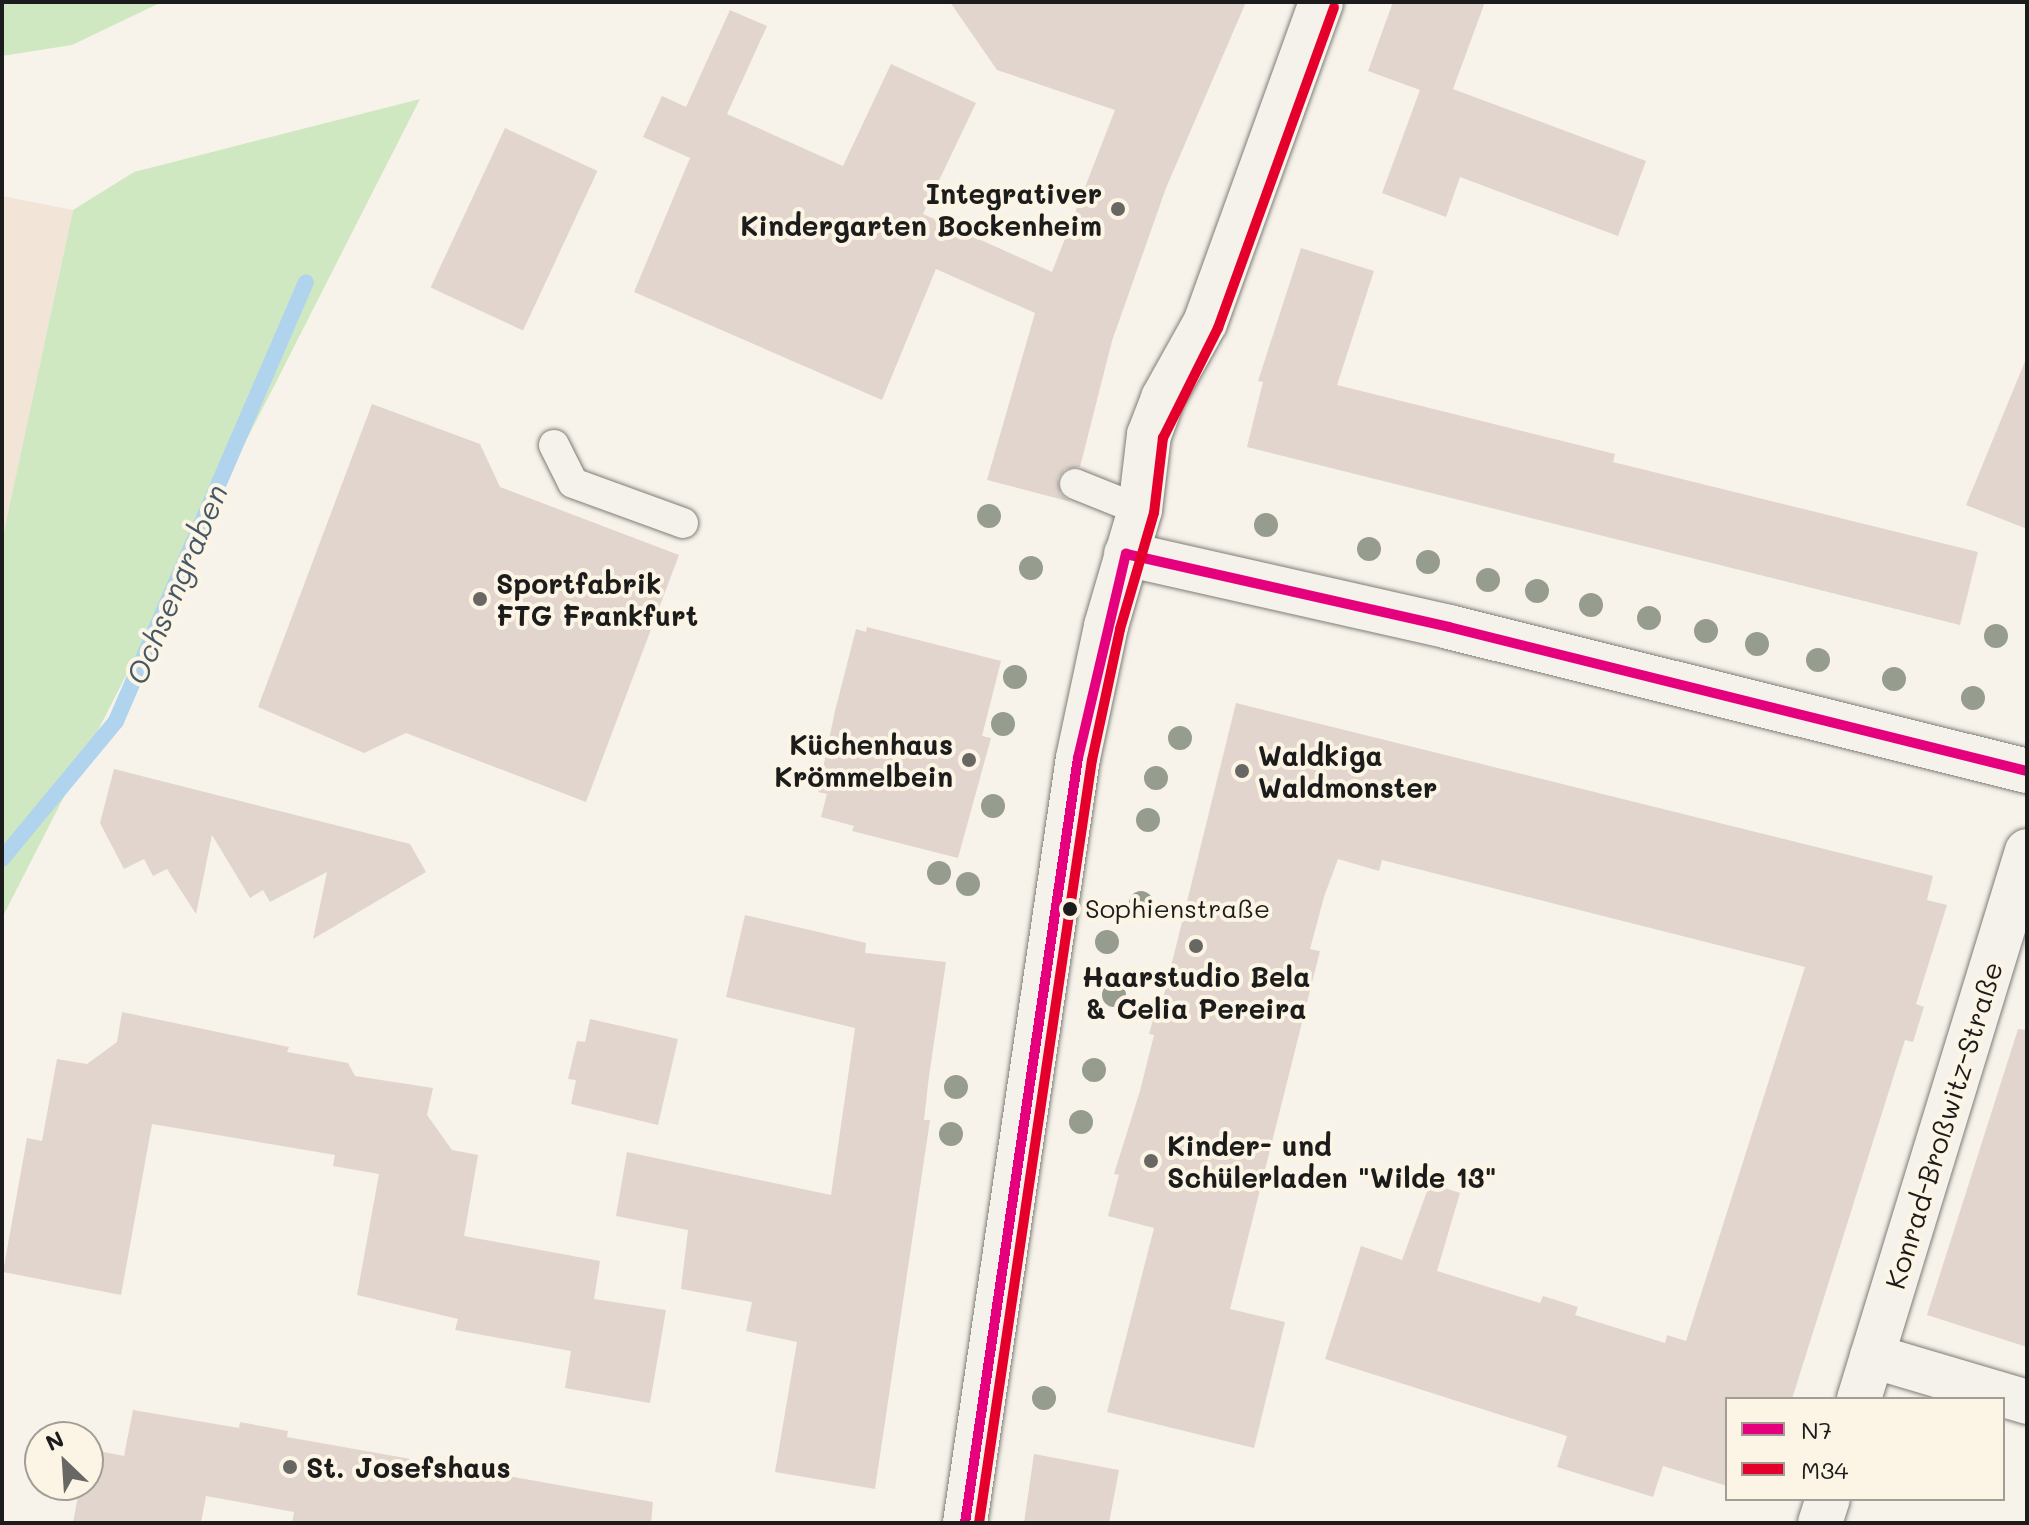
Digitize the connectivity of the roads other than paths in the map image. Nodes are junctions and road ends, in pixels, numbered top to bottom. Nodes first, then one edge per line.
1 (1321, 2) edge
2 (554, 445) dead end
3 (1075, 484) dead end
4 (1140, 510) junction
5 (683, 523) dead end
6 (1126, 554) junction
7 (2027, 771) edge
8 (2027, 851) edge
9 (1872, 1356) junction
10 (1860, 1397) edge
11 (2027, 1402) edge
12 (1827, 1501) edge
13 (965, 1523) edge
14 (1820, 1523) edge

1 - 4 street
2 - 5 lane
3 - 4 lane
4 - 6 street
6 - 7 street
6 - 13 street
8 - 9 street, Konrad-Broßwitz-Straße
9 - 10 street, Konrad-Broßwitz-Straße
9 - 11 street
12 - 14 street

